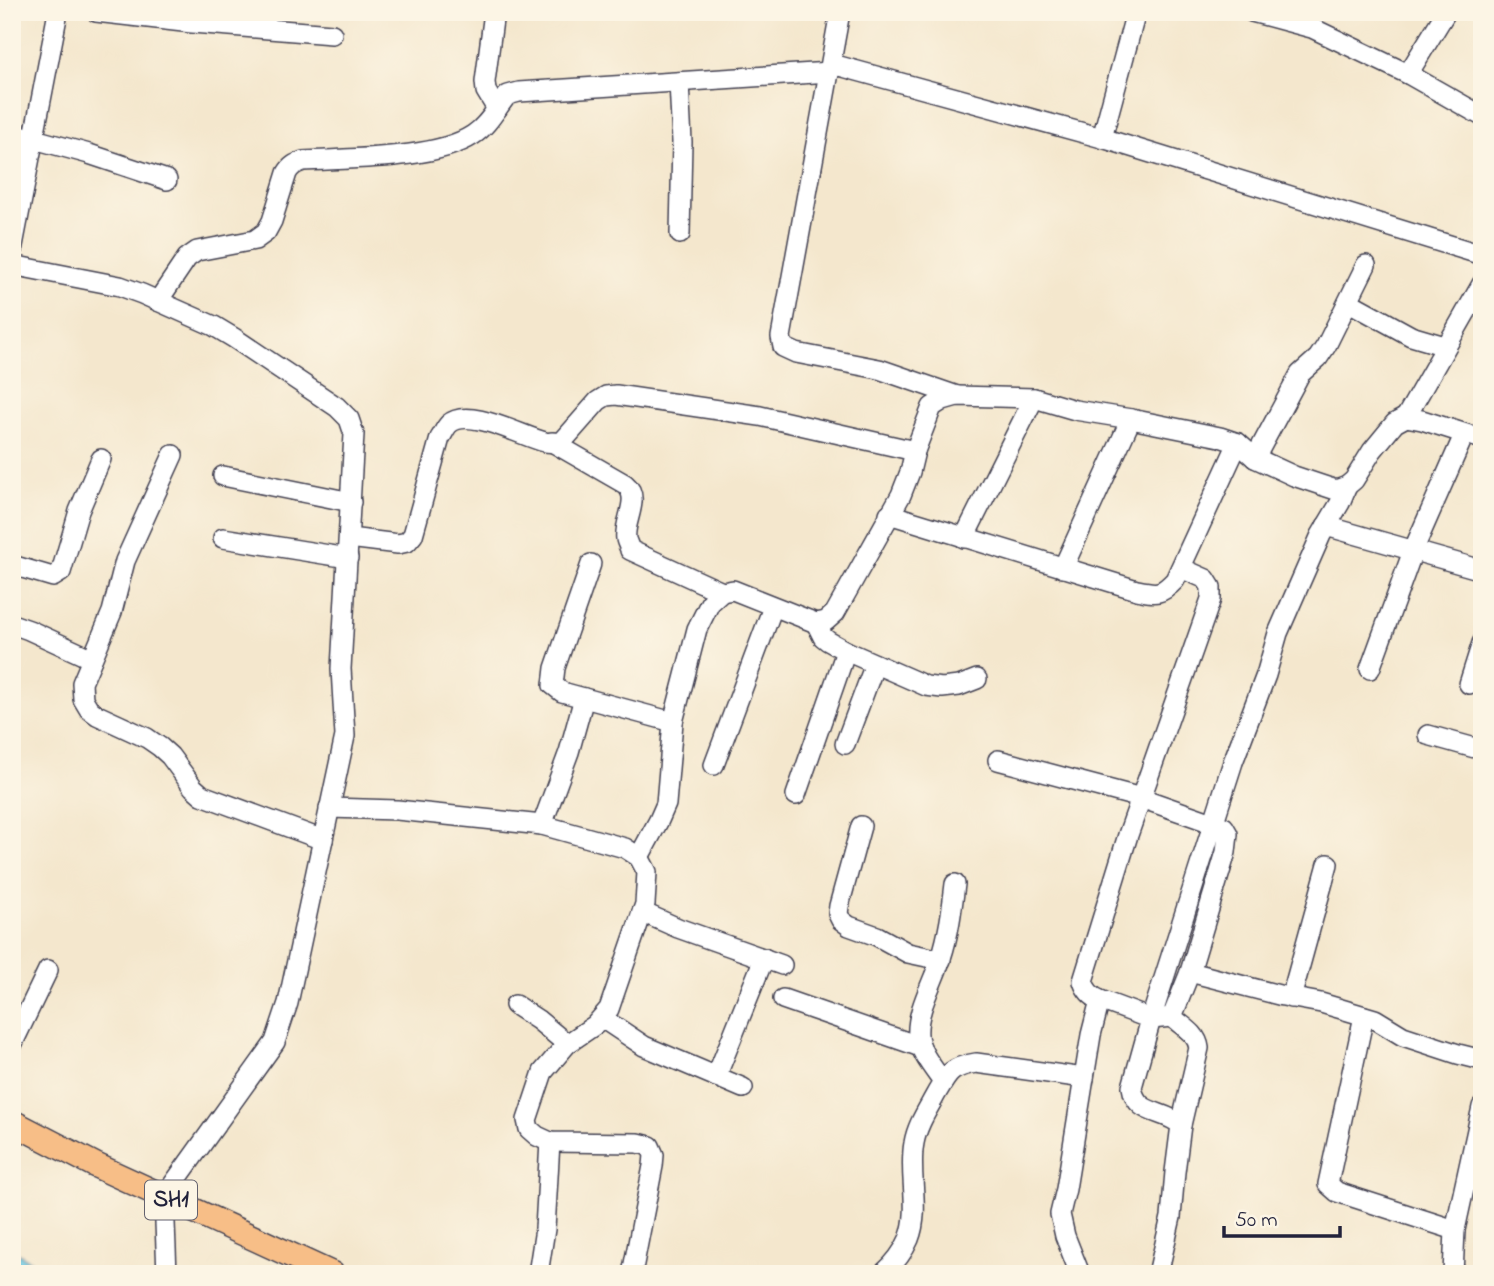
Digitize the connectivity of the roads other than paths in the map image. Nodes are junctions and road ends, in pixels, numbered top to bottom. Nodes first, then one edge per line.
1 (58, 12) edge
2 (96, 12) edge
3 (494, 12) edge
4 (840, 12) edge
5 (1136, 12) edge
6 (1252, 12) edge
7 (1446, 12) edge
8 (193, 18) edge
9 (332, 34) dead end
10 (831, 68) junction
11 (1408, 74) junction
12 (679, 82) junction
13 (497, 109) junction
14 (1482, 116) edge
15 (12, 133) edge
16 (1102, 138) junction
17 (33, 139) junction
18 (167, 180) dead end
19 (680, 234) dead end
20 (12, 251) edge
21 (1482, 254) edge
22 (12, 265) edge
23 (1366, 265) dead end
24 (1482, 284) edge
25 (158, 301) junction
26 (1349, 302) junction
27 (1445, 346) junction
28 (957, 396) junction
29 (1034, 398) junction
30 (1406, 417) junction
31 (1131, 419) junction
32 (1473, 437) edge
33 (552, 442) junction
34 (1238, 443) junction
35 (915, 451) junction
36 (173, 455) dead end
37 (1255, 458) junction
38 (101, 459) dead end
39 (223, 476) dead end
40 (1347, 486) junction
41 (351, 502) junction
42 (889, 514) junction
43 (1326, 526) junction
44 (223, 538) dead end
45 (349, 538) junction
46 (964, 538) junction
47 (1413, 551) junction
48 (348, 558) junction
49 (591, 564) dead end
50 (12, 565) edge
51 (1063, 568) junction
52 (1181, 568) junction
53 (1482, 570) edge
54 (722, 592) junction
55 (773, 607) junction
56 (12, 624) edge
57 (816, 624) junction
58 (1482, 643) edge
59 (846, 651) junction
60 (92, 659) junction
61 (875, 664) junction
62 (1370, 669) dead end
63 (977, 678) dead end
64 (1469, 684) dead end
65 (584, 698) junction
66 (673, 722) junction
67 (1428, 735) dead end
68 (845, 744) dead end
69 (1482, 750) edge
70 (998, 760) dead end
71 (714, 765) dead end
72 (796, 794) dead end
73 (1141, 798) junction
74 (329, 808) junction
75 (1214, 822) junction
76 (542, 825) junction
77 (861, 826) dead end
78 (323, 840) junction
79 (639, 857) junction
80 (1328, 864) dead end
81 (955, 884) dead end
82 (642, 912) junction
83 (941, 960) junction
84 (48, 970) dead end
85 (1190, 972) junction
86 (1292, 998) junction
87 (783, 999) dead end
88 (1100, 1000) junction
89 (515, 1005) dead end
90 (1364, 1016) junction
91 (602, 1017) junction
92 (1172, 1017) junction
93 (1151, 1019) junction
94 (567, 1044) junction
95 (12, 1045) edge
96 (921, 1046) junction
97 (1482, 1060) edge
98 (716, 1077) junction
99 (1083, 1078) junction
100 (943, 1082) junction
101 (743, 1088) dead end
102 (1482, 1107) edge
103 (12, 1122) edge
104 (1181, 1125) junction
105 (550, 1142) junction
106 (164, 1197) junction
107 (1455, 1230) junction
108 (167, 1274) edge
109 (332, 1274) edge
110 (538, 1274) edge
111 (632, 1274) edge
112 (883, 1274) edge
113 (1080, 1274) edge
114 (1158, 1274) edge
115 (1453, 1274) edge

1 - 17 street
2 - 8 street
3 - 13 street
4 - 10 street
5 - 16 street
6 - 11 street
7 - 11 street
8 - 9 street
10 - 12 street
10 - 16 street
10 - 28 street
11 - 14 street
12 - 13 street
12 - 19 street
13 - 25 street
15 - 17 street
16 - 21 street
17 - 18 street
17 - 20 street
22 - 25 street
23 - 26 street
24 - 27 street
25 - 41 street
26 - 27 street
26 - 37 street
27 - 30 street
28 - 29 street
28 - 35 street
29 - 31 street
29 - 46 street
30 - 32 street
30 - 40 street
31 - 34 street
31 - 51 street
32 - 47 street
33 - 35 street
33 - 45 street
33 - 54 street
34 - 37 street
34 - 52 street
35 - 42 street
36 - 60 street
37 - 40 street
38 - 50 street
39 - 41 street
40 - 43 street
41 - 45 street
42 - 46 street
42 - 57 street
43 - 47 street
43 - 75 street
44 - 48 street
45 - 48 street
46 - 51 street
47 - 53 street
47 - 62 street
48 - 74 street
49 - 65 street
51 - 52 street
52 - 73 street
54 - 55 street
54 - 66 street
55 - 57 street
55 - 71 street
56 - 60 street
57 - 59 street
58 - 64 street
59 - 61 street
59 - 72 street
60 - 78 street
61 - 63 street
61 - 68 street
65 - 66 street
65 - 76 street
66 - 79 street
67 - 69 street
70 - 73 street
73 - 75 street
73 - 88 street
74 - 76 street
74 - 78 street
75 - 85 street
75 - 93 street
76 - 79 street
77 - 83 street
78 - 106 street
79 - 82 street
80 - 86 street
81 - 83 street
82 - 91 street
82 - 98 street
83 - 96 street
84 - 95 street
85 - 86 street
85 - 92 street
86 - 90 street
87 - 96 street
88 - 93 street
88 - 99 street
89 - 94 street
90 - 97 street
90 - 107 street
91 - 94 street
91 - 98 street
92 - 93 street
92 - 104 street
93 - 104 street
94 - 105 street
96 - 100 street
98 - 101 street
99 - 100 street
99 - 113 street
100 - 112 street
102 - 107 street
103 - 106 main road, SH1
104 - 114 street
105 - 110 street
105 - 111 street
106 - 108 street
106 - 109 main road, SH1
107 - 115 street

